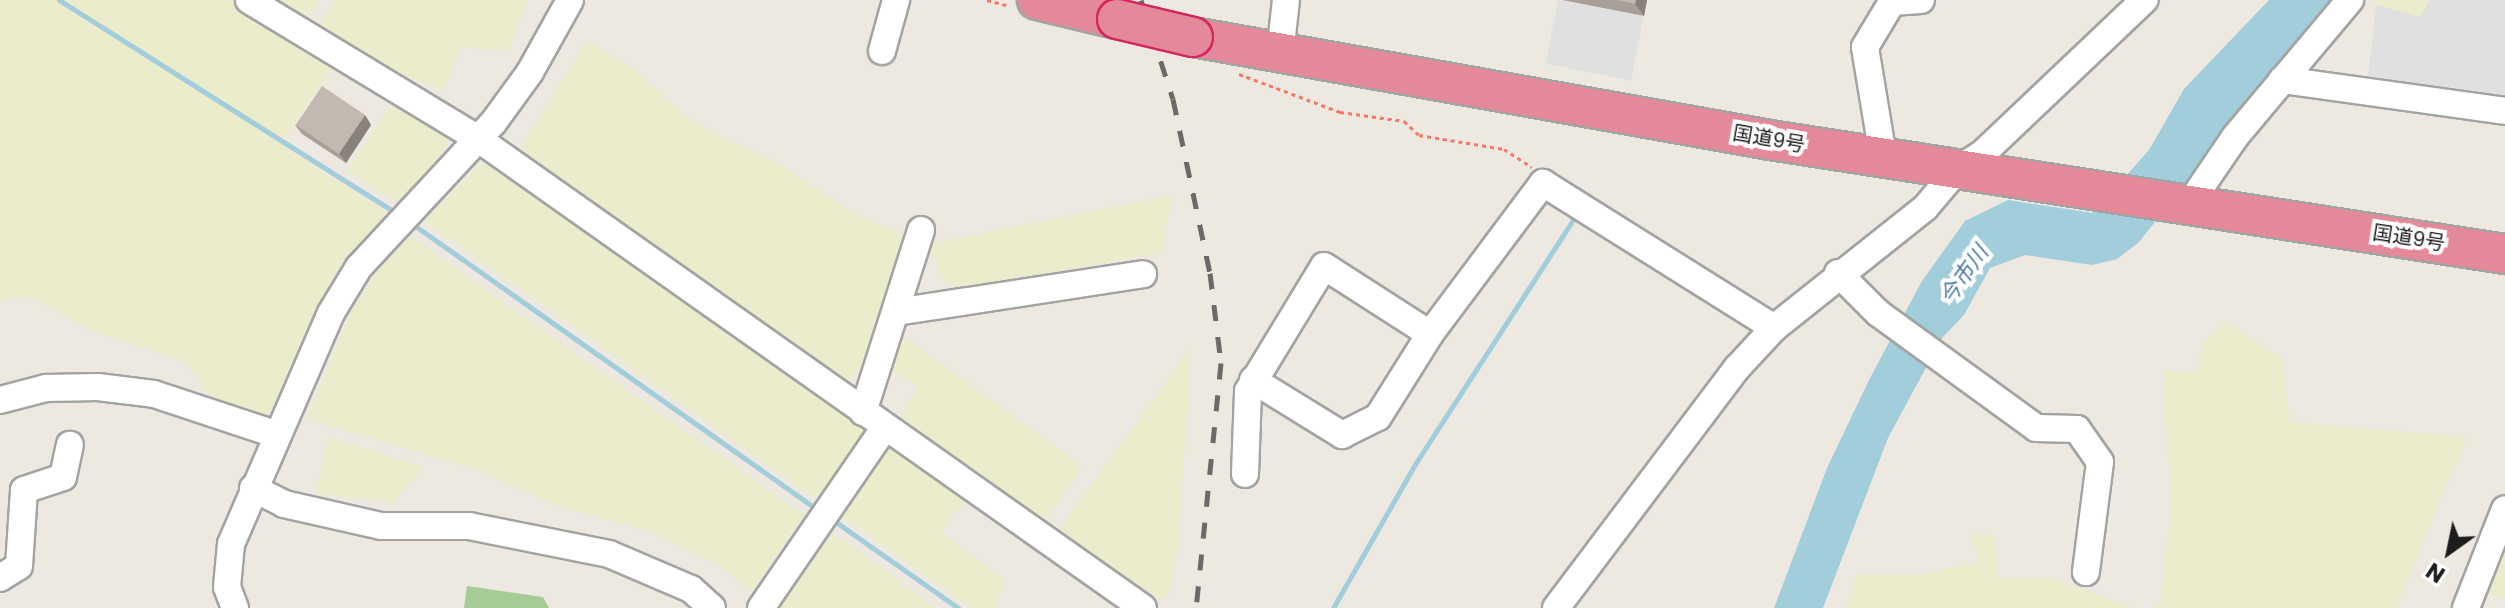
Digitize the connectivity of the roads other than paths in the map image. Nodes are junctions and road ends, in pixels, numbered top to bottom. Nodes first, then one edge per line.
1 (249, 0) edge
2 (570, 0) edge
3 (896, 0) edge
4 (1039, 0) edge
5 (1286, 0) edge
6 (1921, 0) edge
7 (2144, 0) edge
8 (2350, 0) edge
9 (882, 51) dead end
10 (1280, 54) junction
11 (2282, 80) junction
12 (2505, 111) edge
13 (477, 138) junction
14 (1890, 160) junction
15 (1957, 170) junction
16 (2185, 202) junction
17 (921, 230) dead end
18 (2505, 254) edge
19 (1838, 273) junction
20 (1143, 274) dead end
21 (896, 312) junction
22 (1774, 328) junction
23 (1430, 334) junction
24 (1253, 380) junction
25 (0, 400) edge
26 (863, 412) junction
27 (885, 427) junction
28 (275, 434) junction
29 (70, 445) dead end
30 (1245, 474) dead end
31 (253, 488) junction
32 (2505, 509) edge
33 (2086, 572) dead end
34 (0, 578) edge
35 (1135, 606) edge
36 (235, 608) edge
37 (712, 608) edge
38 (761, 608) edge
39 (1556, 608) edge
40 (2466, 608) edge

1 - 13 street
2 - 13 street
3 - 9 street
4 - 10 highway, 国道9号, bridge
5 - 10 street
6 - 14 street
7 - 15 street
8 - 11 street
10 - 14 highway, 国道9号
11 - 12 street
11 - 16 street
13 - 26 street
13 - 28 street
14 - 15 highway, 国道9号
15 - 16 highway, 国道9号
15 - 19 street
16 - 18 highway, 国道9号
17 - 21 street
19 - 22 street
19 - 33 street
20 - 21 street
21 - 26 street
22 - 23 street
22 - 39 street
23 - 24 street
23 - 24 street
24 - 30 street
25 - 28 street
26 - 27 street
27 - 35 street
27 - 38 street
28 - 31 street
29 - 34 street
31 - 36 street
31 - 37 street
32 - 40 street

